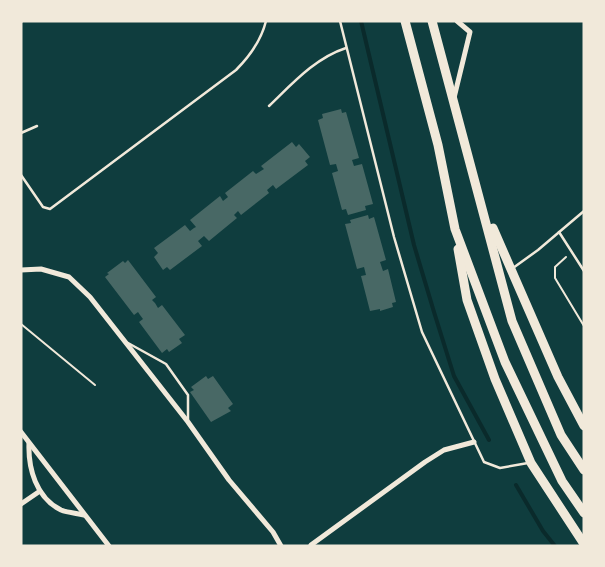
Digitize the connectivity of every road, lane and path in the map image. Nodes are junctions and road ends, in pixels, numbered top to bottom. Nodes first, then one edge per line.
1 (266, 21) edge
2 (340, 21) edge
3 (405, 21) edge
4 (432, 21) edge
5 (458, 21) edge
6 (346, 48) junction
7 (453, 101) junction
8 (269, 106) dead end
9 (37, 126) dead end
10 (21, 133) edge
11 (21, 175) edge
12 (484, 209) junction
13 (584, 211) edge
14 (455, 229) junction
15 (559, 232) junction
16 (572, 252) junction
17 (512, 269) junction
18 (21, 270) edge
19 (584, 272) edge
20 (21, 324) edge
21 (584, 326) edge
22 (125, 341) junction
23 (95, 385) dead end
24 (188, 422) junction
25 (584, 426) edge
26 (21, 432) edge
27 (29, 442) junction
28 (474, 442) junction
29 (531, 463) junction
30 (584, 470) edge
31 (40, 491) junction
32 (21, 504) edge
33 (584, 513) edge
34 (84, 515) junction
35 (584, 544) edge
36 (311, 545) edge
37 (109, 546) edge
38 (281, 546) edge

1 - 11 lane
2 - 6 lane
3 - 14 main road
4 - 7 main road
5 - 7 street
6 - 8 lane
6 - 28 lane
7 - 12 main road
9 - 10 lane
12 - 17 main road
12 - 30 main road
13 - 15 lane
14 - 29 main road
14 - 33 main road
15 - 16 lane
15 - 17 lane
16 - 19 lane
16 - 21 path
17 - 25 main road
18 - 22 street
20 - 23 path
22 - 24 street
22 - 24 lane
24 - 38 street
26 - 27 street
27 - 31 street
27 - 34 street
28 - 29 lane
28 - 36 street
29 - 35 main road
31 - 32 street
31 - 34 street
34 - 37 street

